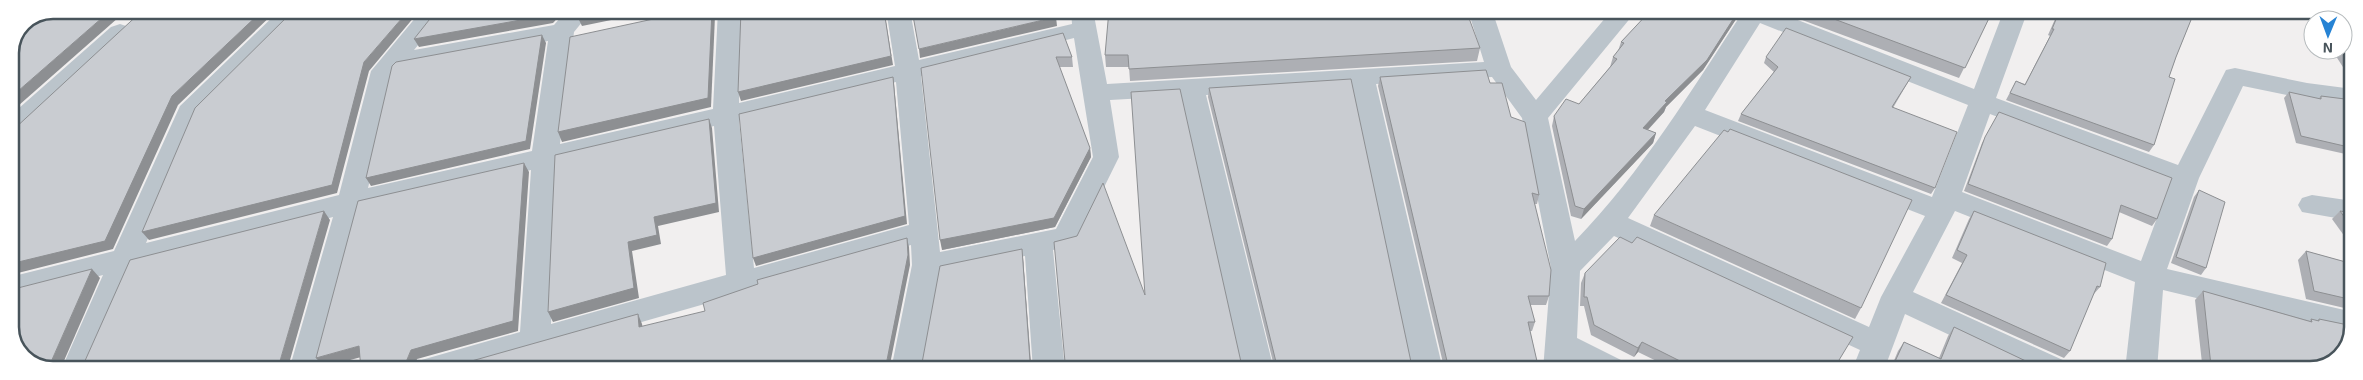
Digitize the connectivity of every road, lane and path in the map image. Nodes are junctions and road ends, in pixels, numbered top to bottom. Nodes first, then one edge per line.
1 (134, 19) edge
2 (285, 19) edge
3 (427, 19) edge
4 (730, 19) edge
5 (899, 19) edge
6 (1084, 19) edge
7 (1483, 19) edge
8 (1617, 19) edge
9 (1751, 19) edge
10 (1776, 19) edge
11 (2013, 19) edge
12 (585, 22) edge
13 (562, 35) junction
14 (390, 62) junction
15 (1499, 69) junction
16 (908, 71) junction
17 (1362, 77) junction
18 (1191, 86) junction
19 (1095, 93) junction
20 (2344, 96) edge
21 (1982, 102) junction
22 (1690, 114) junction
23 (726, 115) junction
24 (1535, 117) junction
25 (19, 123) edge
26 (545, 156) junction
27 (2185, 178) junction
28 (351, 202) junction
29 (1944, 204) junction
30 (2312, 205) dead end
31 (2344, 210) edge
32 (1610, 222) junction
33 (924, 231) junction
34 (1038, 242) junction
35 (122, 261) junction
36 (927, 264) junction
37 (1566, 268) junction
38 (2150, 276) junction
39 (741, 283) junction
40 (19, 286) edge
41 (1896, 297) junction
42 (2344, 322) edge
43 (535, 340) junction
44 (1560, 357) edge
45 (1873, 357) edge
46 (80, 361) edge
47 (307, 361) edge
48 (461, 361) edge
49 (909, 361) edge
50 (1048, 361) edge
51 (1256, 361) edge
52 (1425, 361) edge
53 (1576, 361) edge
54 (2035, 361) edge
55 (2142, 361) edge

1 - 25 street
2 - 35 street
3 - 14 street
4 - 23 street
5 - 16 street
6 - 16 street
6 - 19 street
7 - 15 street
8 - 24 street
9 - 22 street
10 - 21 street
11 - 21 street
12 - 13 street
13 - 14 street
13 - 26 street
14 - 28 street
15 - 17 street
15 - 24 street
16 - 23 street
16 - 33 street
17 - 18 street
17 - 52 street
18 - 19 street
18 - 51 street
19 - 34 street
20 - 27 street
21 - 27 street
21 - 29 street
22 - 29 street
22 - 32 street
23 - 26 street
23 - 39 street
24 - 37 street
26 - 28 street
26 - 43 street
27 - 38 street
28 - 35 street
28 - 47 street
29 - 38 street
29 - 41 street
30 - 31 street
32 - 37 street
32 - 45 street
33 - 36 street
33 - 39 street
34 - 36 street
34 - 50 street
35 - 40 street
35 - 46 street
36 - 49 street
37 - 44 street
38 - 42 street
38 - 55 street
39 - 43 street
41 - 45 street
41 - 54 street
43 - 48 street
44 - 53 street

